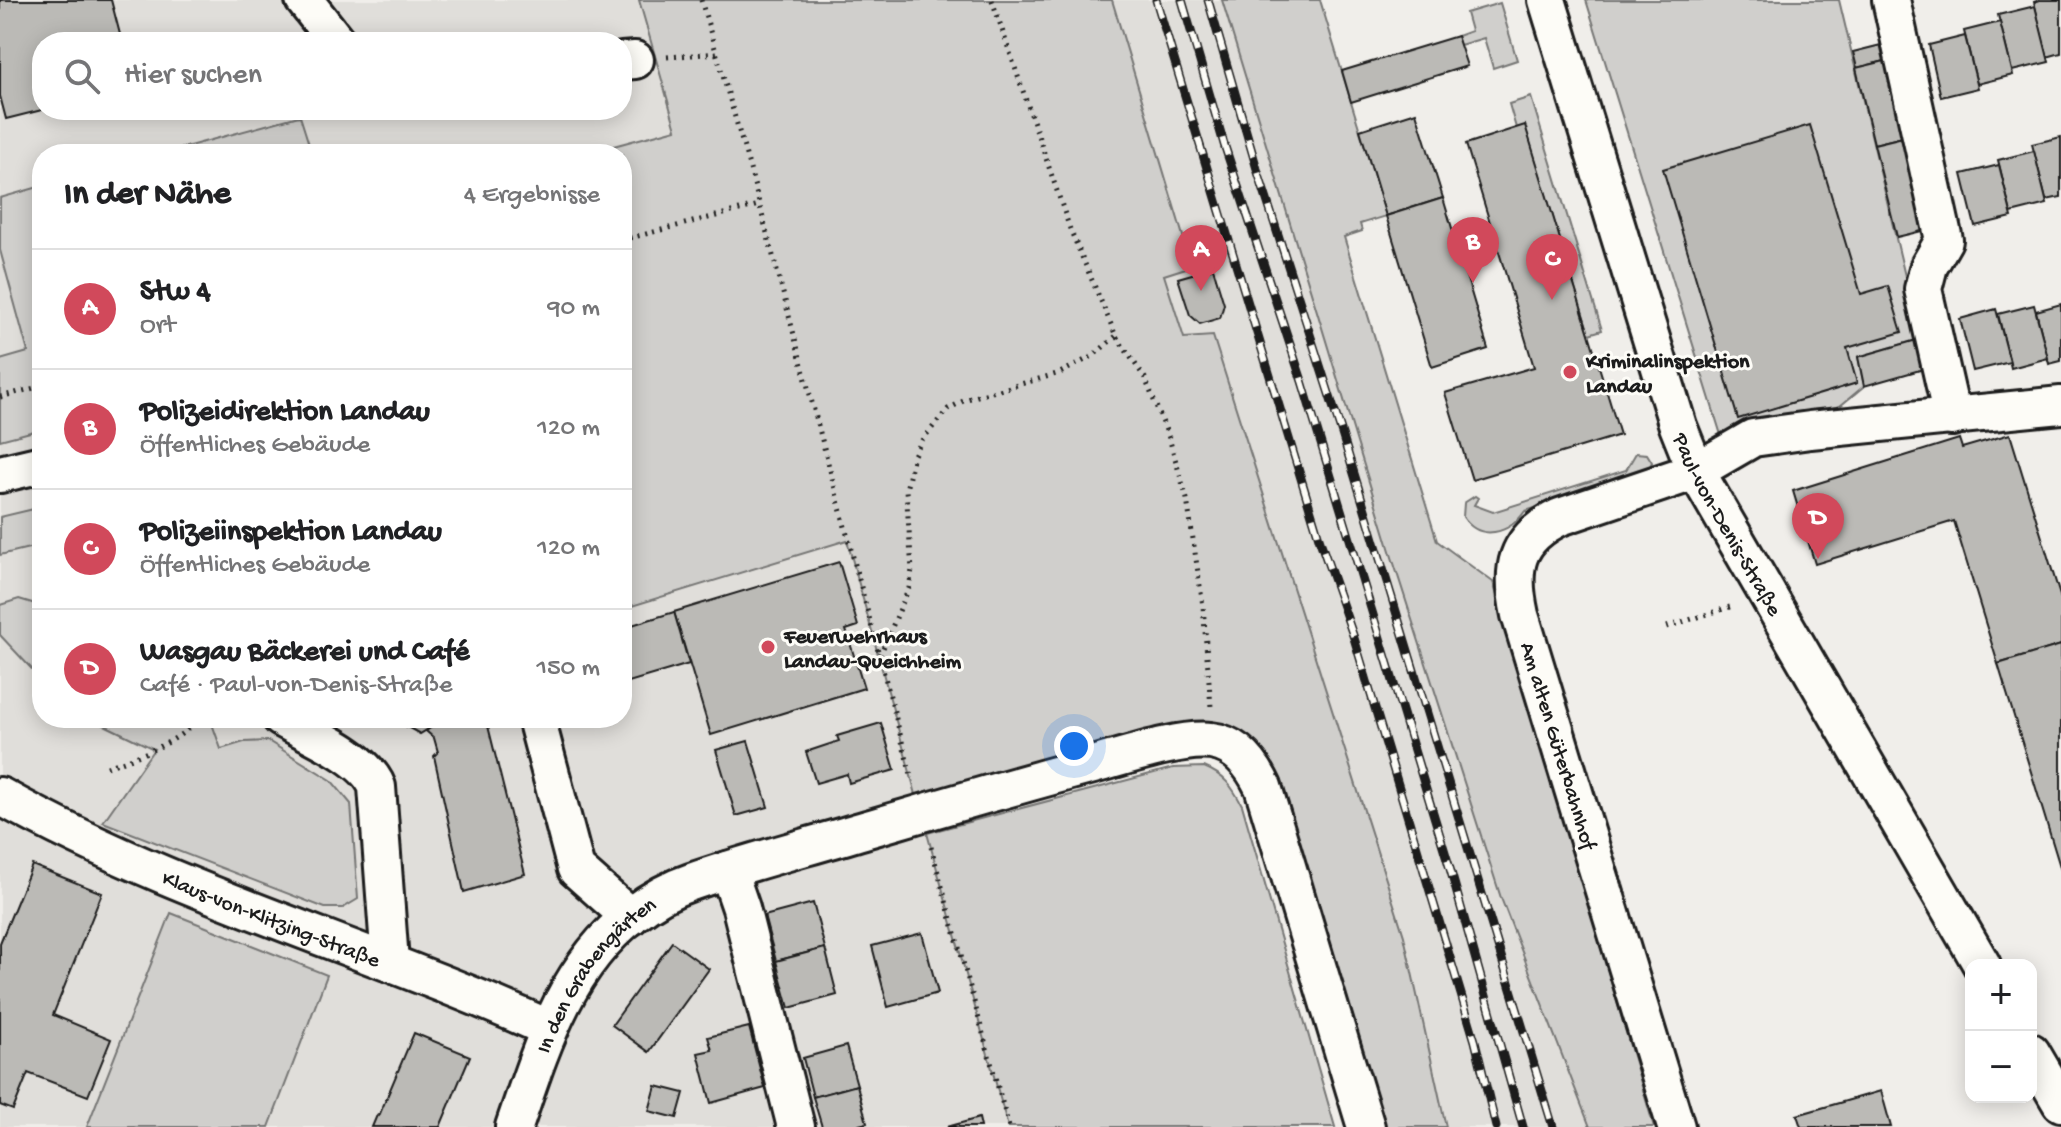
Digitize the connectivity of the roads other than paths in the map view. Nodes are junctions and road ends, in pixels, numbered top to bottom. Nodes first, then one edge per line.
1 (304, 0) edge
2 (1547, 0) edge
3 (1891, 0) edge
4 (329, 32) edge
5 (2061, 405) edge
6 (1952, 417) junction
7 (32, 466) edge
8 (1696, 471) junction
9 (0, 474) edge
10 (299, 728) edge
11 (539, 728) edge
12 (0, 796) edge
13 (728, 870) junction
14 (630, 917) junction
15 (1979, 959) edge
16 (390, 962) junction
17 (548, 1028) junction
18 (2037, 1062) edge
19 (2061, 1103) edge
20 (514, 1127) edge
21 (796, 1127) edge
22 (1366, 1127) edge
23 (1676, 1127) edge

1 - 4 street
2 - 8 street, Paul-von-Denis-Straße
3 - 6 street
5 - 6 street, Am alten Güterbahnhof
6 - 8 street, Am alten Güterbahnhof
7 - 9 street
8 - 15 street, Paul-von-Denis-Straße
8 - 23 street, Am alten Güterbahnhof
10 - 16 street
11 - 14 street
12 - 16 street, Klaus-von-Klitzing-Straße
13 - 14 street, In den Grabengärten
13 - 21 street
13 - 22 street, In den Grabengärten
14 - 17 street, In den Grabengärten
16 - 17 street, Klaus-von-Klitzing-Straße
17 - 20 street, In den Grabengärten
18 - 19 street

